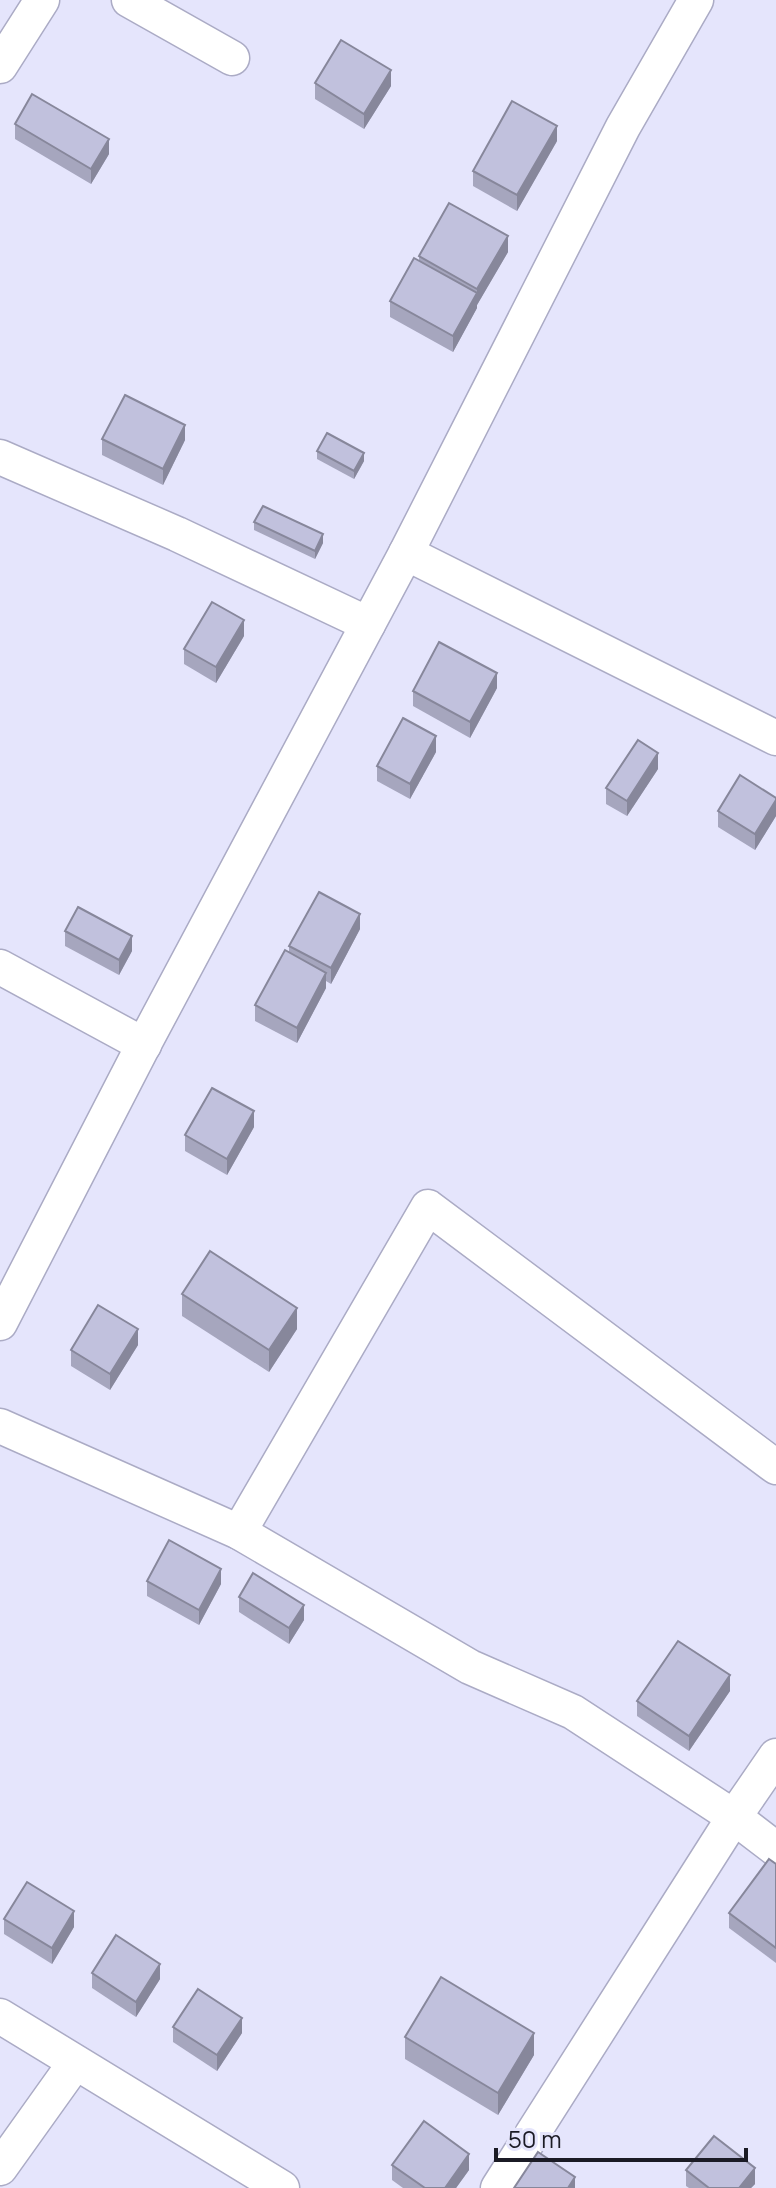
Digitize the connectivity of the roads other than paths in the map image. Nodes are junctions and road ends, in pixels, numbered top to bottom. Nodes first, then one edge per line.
1 (42, 0) edge
2 (129, 0) edge
3 (696, 0) edge
4 (232, 58) dead end
5 (0, 66) edge
6 (0, 457) edge
7 (406, 553) junction
8 (368, 624) junction
9 (776, 738) edge
10 (0, 967) edge
11 (144, 1045) junction
12 (0, 1323) edge
13 (0, 1426) edge
14 (776, 1467) edge
15 (239, 1532) junction
16 (776, 1756) edge
17 (734, 1817) junction
18 (776, 1849) edge
19 (0, 2016) edge
20 (75, 2063) junction
21 (0, 2168) edge
22 (282, 2188) edge
23 (498, 2188) edge

1 - 5 street
2 - 4 street
3 - 7 street
6 - 8 street
7 - 8 street
7 - 9 street
8 - 11 street
10 - 11 street
11 - 12 street
13 - 15 street
14 - 15 street
15 - 17 street
16 - 17 street
17 - 18 street
17 - 23 street
19 - 20 street
20 - 21 street
20 - 22 street

